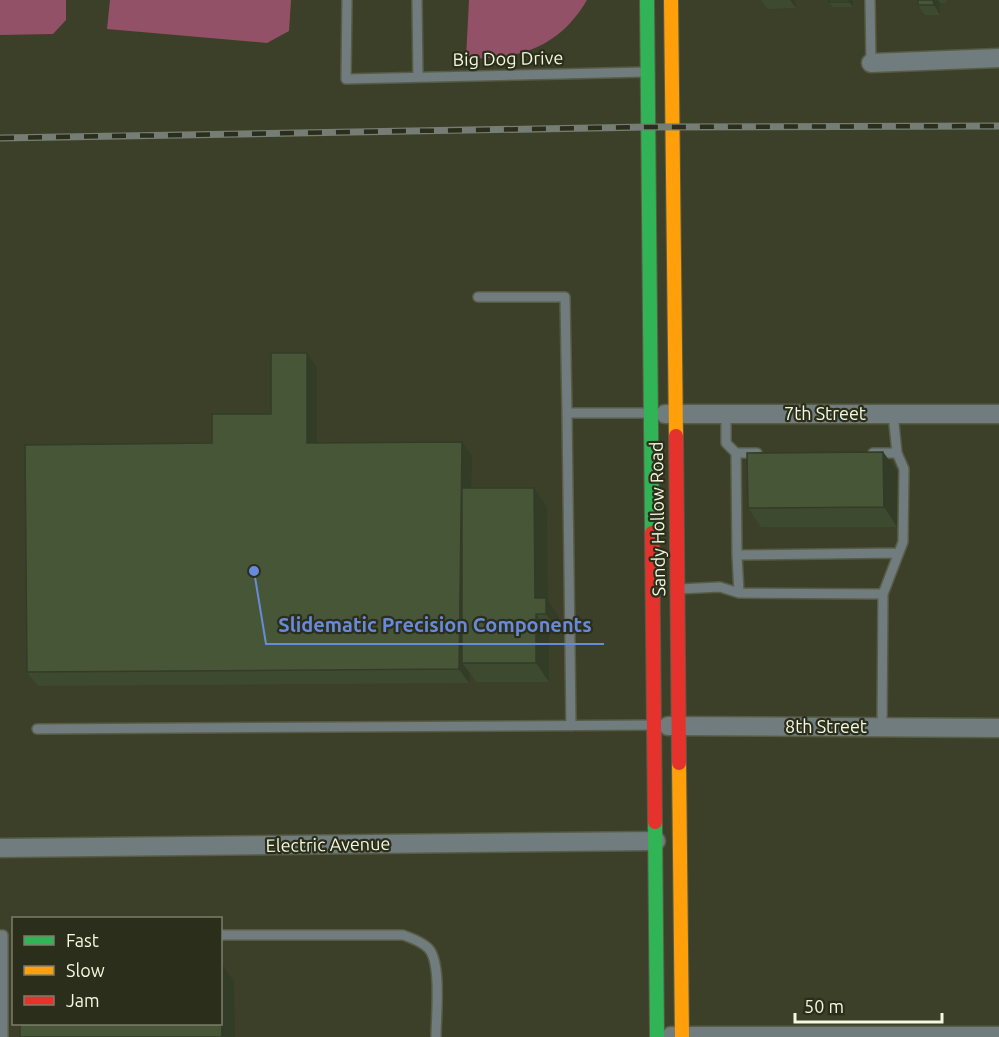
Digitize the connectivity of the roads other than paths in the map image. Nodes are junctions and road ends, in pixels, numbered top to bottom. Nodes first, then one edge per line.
1 (347, 0) edge
2 (417, 0) edge
3 (647, 0) edge
4 (671, 0) edge
5 (870, 0) edge
6 (999, 58) edge
7 (871, 63) joint
8 (660, 71) junction
9 (418, 77) junction
10 (478, 297) dead end
11 (567, 413) junction
12 (651, 413) junction
13 (674, 414) junction
14 (726, 414) junction
15 (894, 414) junction
16 (999, 414) edge
17 (736, 453) junction
18 (771, 453) edge
19 (863, 453) edge
20 (897, 453) junction
21 (898, 553) junction
22 (737, 555) junction
23 (677, 589) junction
24 (739, 592) junction
25 (883, 594) junction
26 (653, 725) junction
27 (571, 726) junction
28 (679, 726) junction
29 (882, 727) junction
30 (999, 728) edge
31 (37, 729) dead end
32 (656, 842) junction
33 (0, 848) edge
34 (1, 935) edge
35 (222, 935) edge
36 (999, 1036) edge
37 (3, 1037) edge
38 (436, 1037) edge
39 (657, 1037) edge
40 (682, 1037) edge

1 - 9 lane, Big Dog Drive
2 - 9 lane
3 - 8 street, Sandy Hollow Road
4 - 8 street, Sandy Hollow Road
5 - 7 lane
6 - 7 street
8 - 9 lane, Big Dog Drive
8 - 12 street, Sandy Hollow Road
8 - 13 street, Sandy Hollow Road
10 - 11 lane
11 - 12 lane
11 - 27 lane
12 - 13 street, 7th Street
12 - 26 street, Sandy Hollow Road
13 - 14 street, 7th Street
13 - 23 street, Sandy Hollow Road
14 - 15 street, 7th Street
14 - 17 lane
15 - 16 street, 7th Street
15 - 20 lane
17 - 18 lane
17 - 22 lane
19 - 20 lane
20 - 21 lane
21 - 22 lane
21 - 25 lane
22 - 24 lane
23 - 24 lane
23 - 28 street, Sandy Hollow Road
24 - 25 lane
25 - 29 lane
26 - 27 lane
26 - 28 street, 8th Street
26 - 32 street, Sandy Hollow Road
27 - 31 lane
28 - 29 street, 8th Street
28 - 40 street, Sandy Hollow Road
29 - 30 street, 8th Street
32 - 33 street, Electric Avenue
32 - 39 street, Sandy Hollow Road
34 - 37 lane
35 - 38 lane
36 - 40 street
39 - 40 street

